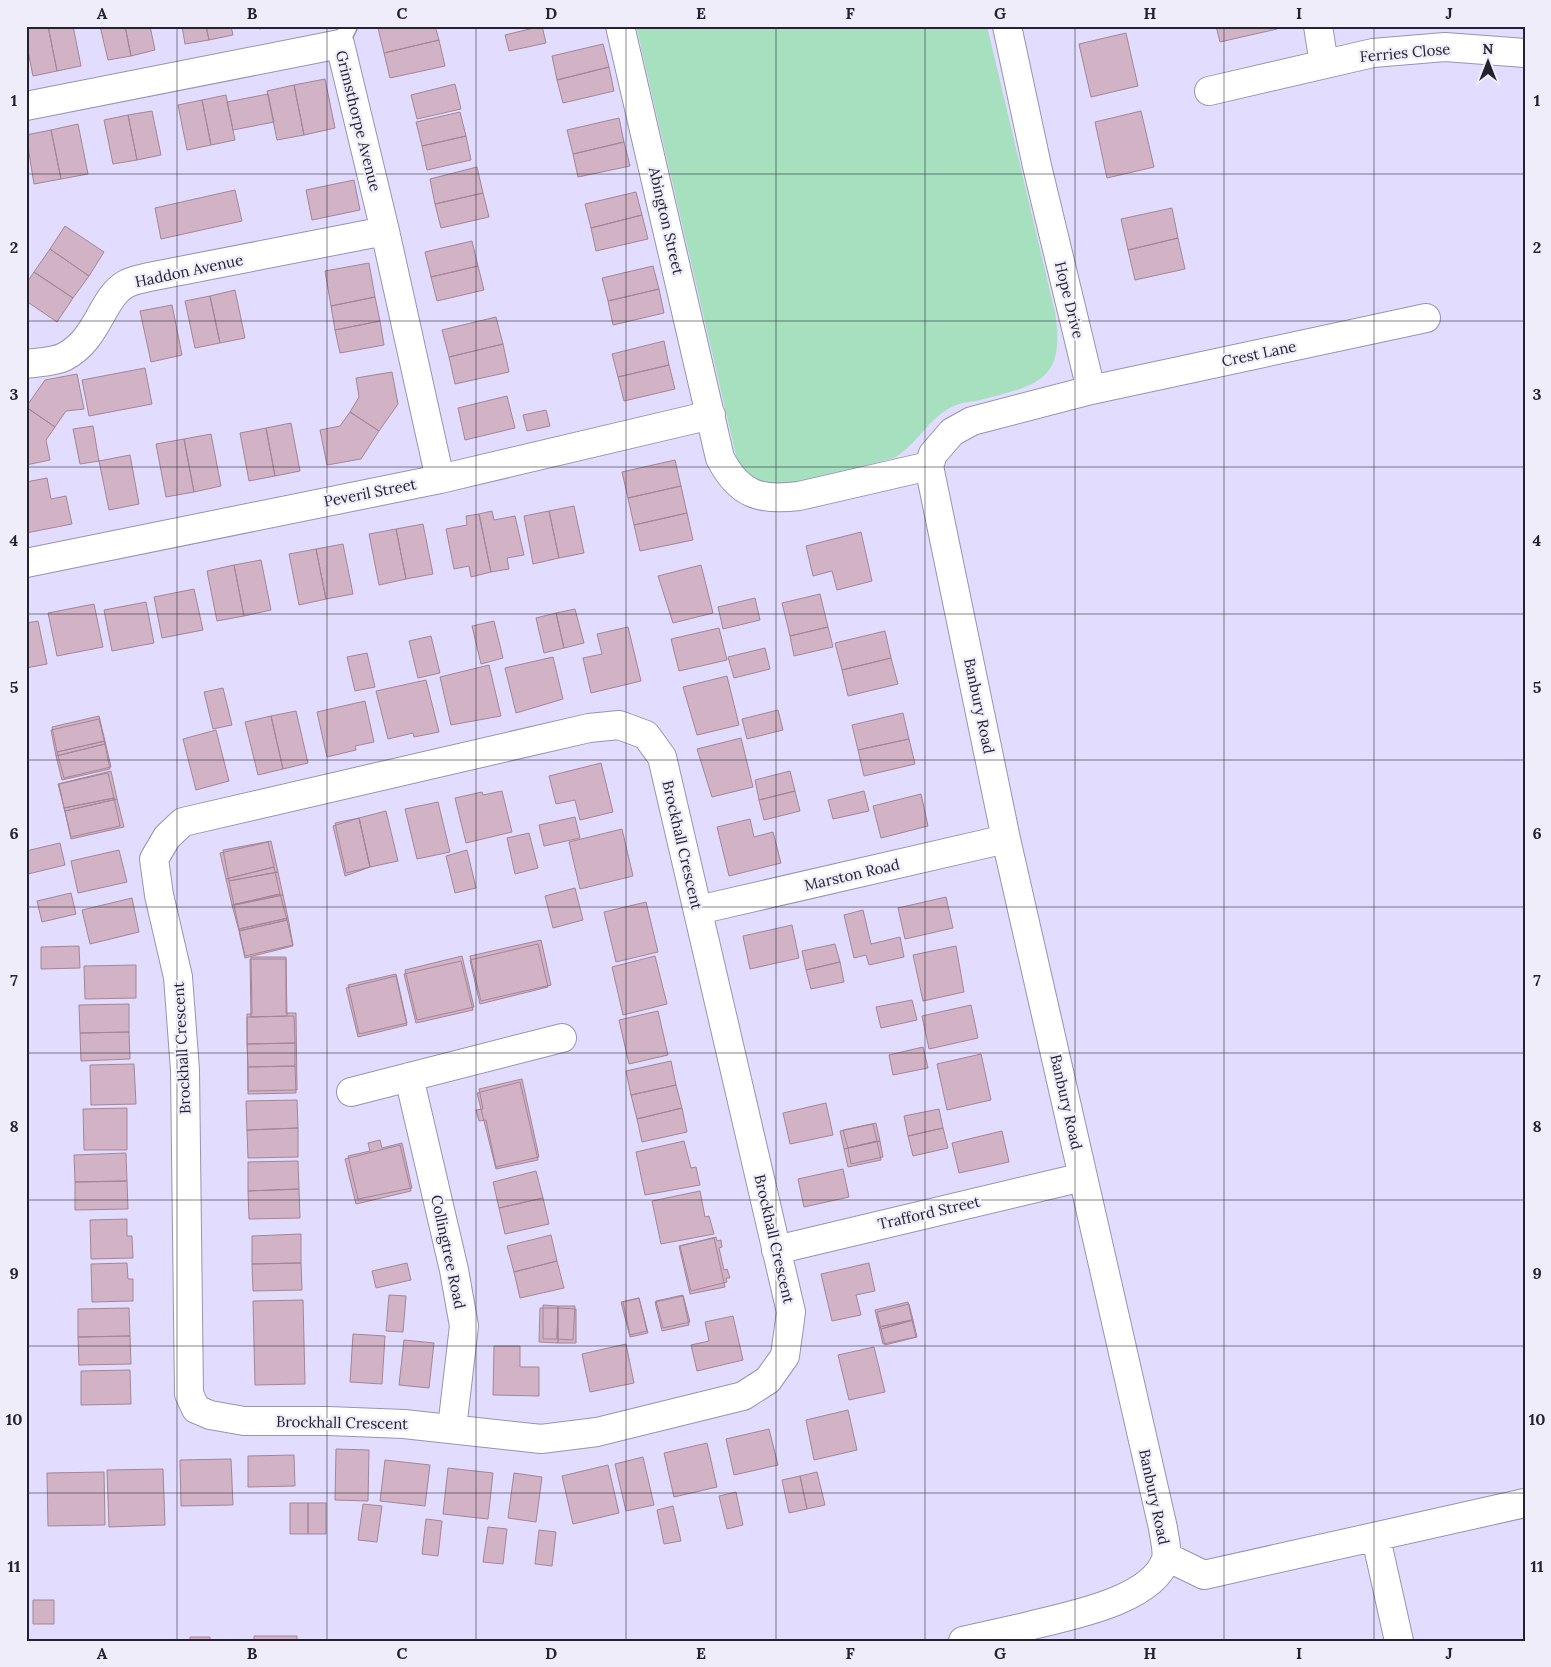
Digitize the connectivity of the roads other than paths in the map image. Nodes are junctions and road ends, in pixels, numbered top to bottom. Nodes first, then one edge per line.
1 (620, 26) edge
2 (1007, 26) edge
3 (1318, 26) edge
4 (345, 35) edge
5 (1525, 53) edge
6 (1324, 64) junction
7 (1210, 91) dead end
8 (26, 106) edge
9 (385, 231) junction
10 (1426, 318) dead end
11 (26, 364) edge
12 (1091, 390) junction
13 (711, 415) junction
14 (930, 466) junction
15 (440, 479) junction
16 (26, 563) edge
17 (1006, 839) junction
18 (698, 910) junction
19 (562, 1038) dead end
20 (409, 1077) junction
21 (351, 1092) dead end
22 (1083, 1177) junction
23 (776, 1250) junction
24 (452, 1428) junction
25 (1525, 1503) edge
26 (1376, 1538) junction
27 (1166, 1557) junction
28 (1017, 1634) edge
29 (963, 1641) edge
30 (1399, 1641) edge

1 - 13 street, Abington Street
2 - 12 street, Hope Drive
3 - 6 street
4 - 8 street, Grimsthorpe Avenue
4 - 9 street, Grimsthorpe Avenue
5 - 6 street, Ferries Close
6 - 7 street, Ferries Close
9 - 11 street, Haddon Avenue
9 - 15 street, Grimsthorpe Avenue
10 - 12 street, Crest Lane
12 - 14 street
13 - 14 street, Abington Street
13 - 15 street, Peveril Street
14 - 17 street, Banbury Road
15 - 16 street, Peveril Street
17 - 18 street, Marston Road
17 - 22 street, Banbury Road
18 - 23 street, Brockhall Crescent
18 - 24 street, Brockhall Crescent
19 - 20 street
20 - 21 street
20 - 24 street, Collingtree Road
22 - 23 street, Trafford Street
22 - 27 street, Banbury Road
23 - 24 street, Brockhall Crescent
25 - 26 street
26 - 27 street
26 - 30 street
27 - 28 street, Banbury Road
28 - 29 street, Banbury Road

